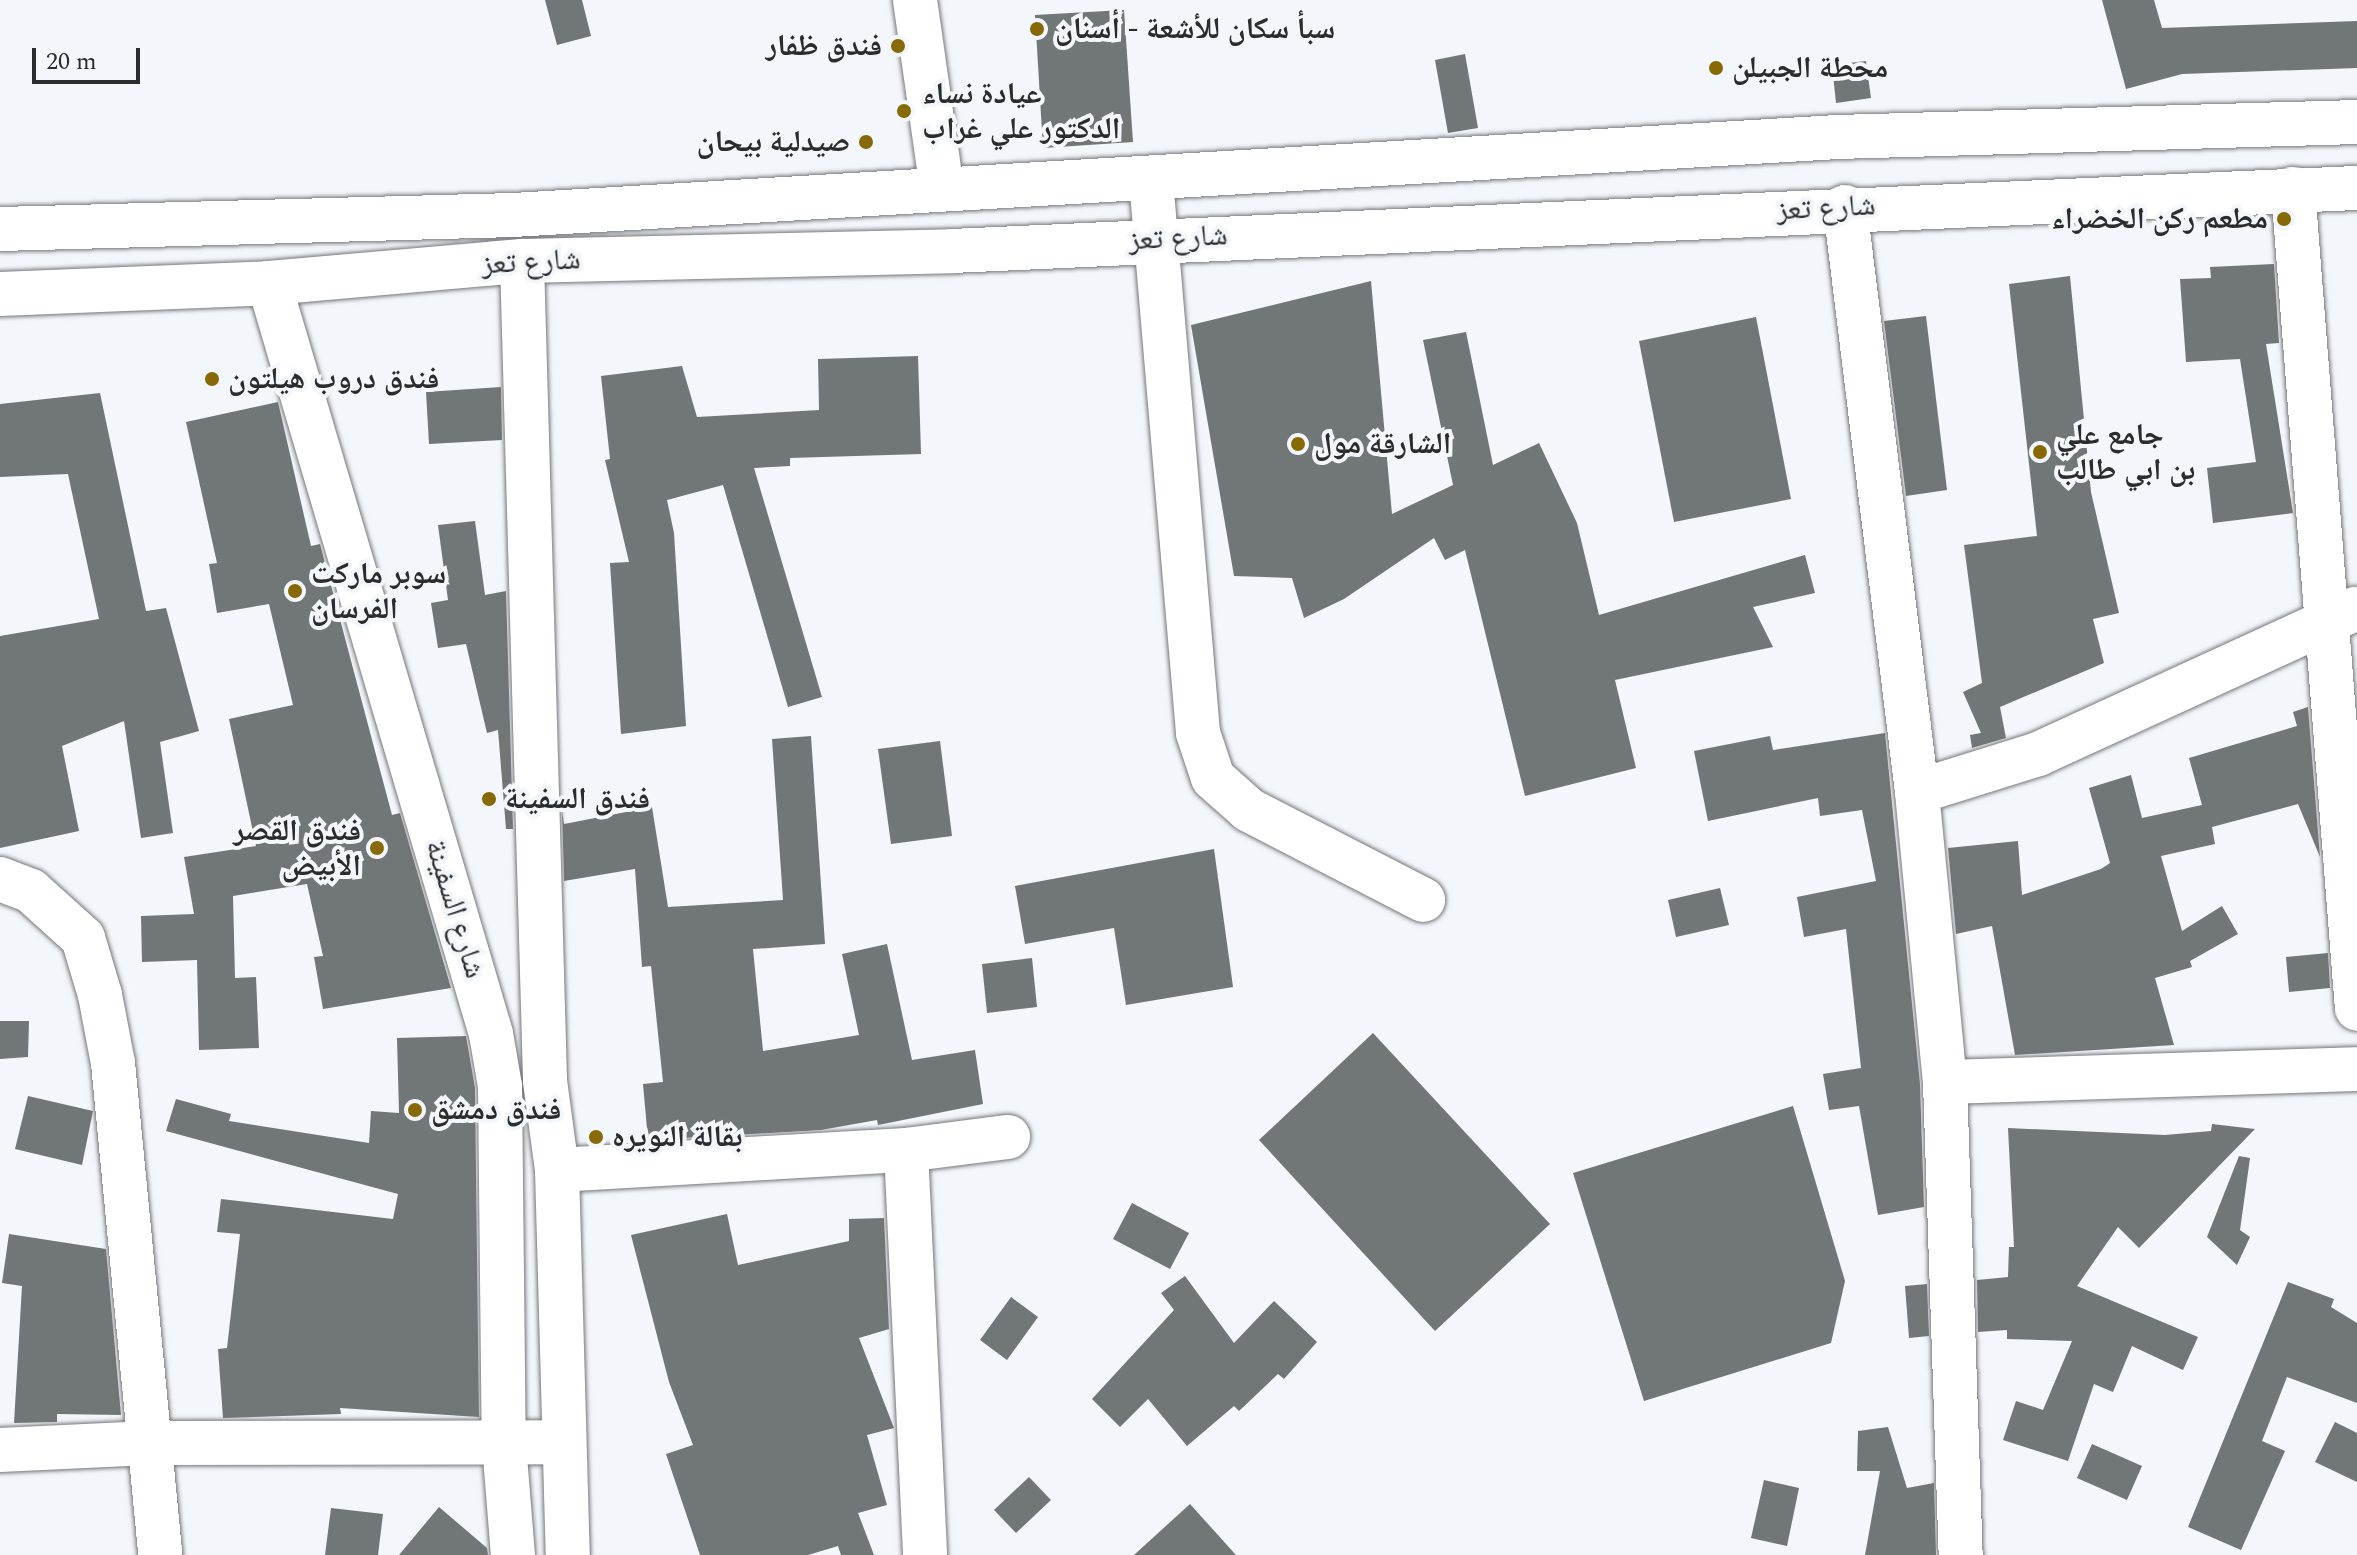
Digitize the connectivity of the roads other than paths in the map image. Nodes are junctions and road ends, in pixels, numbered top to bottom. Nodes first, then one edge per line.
1 (915, 0) edge
2 (2357, 122) edge
3 (2288, 126) junction
4 (1151, 180) junction
5 (2357, 188) edge
6 (942, 189) junction
7 (2293, 189) junction
8 (1845, 207) junction
9 (0, 229) edge
10 (1156, 239) junction
11 (522, 261) junction
12 (269, 283) junction
13 (0, 294) edge
14 (2342, 613) edge
15 (1917, 792) junction
16 (0, 879) edge
17 (1423, 900) dead end
18 (2357, 1009) edge
19 (2357, 1069) edge
20 (545, 1081) junction
21 (1945, 1082) junction
22 (500, 1086) junction
23 (1008, 1137) dead end
24 (906, 1150) junction
25 (557, 1170) junction
26 (560, 1442) junction
27 (149, 1443) junction
28 (504, 1444) junction
29 (0, 1450) edge
30 (160, 1555) edge
31 (513, 1555) edge
32 (568, 1555) edge
33 (925, 1555) edge
34 (1961, 1555) edge

1 - 6 main road
2 - 3 main road, شارع تعز
3 - 4 main road, شارع تعز
3 - 7 main road
4 - 6 main road, شارع تعز
4 - 10 main road
5 - 7 main road, شارع تعز
6 - 9 main road, شارع تعز
7 - 8 main road, شارع تعز
7 - 14 main road
8 - 10 main road, شارع تعز
8 - 15 main road
10 - 11 main road, شارع تعز
10 - 17 main road
11 - 12 main road, شارع تعز
11 - 20 main road
12 - 13 main road, شارع تعز
12 - 22 main road, شارع السفينة
14 - 15 main road
14 - 18 main road
15 - 21 main road
16 - 27 main road
19 - 21 main road
20 - 22 main road
20 - 25 main road
21 - 34 main road
22 - 28 main road, شارع السفينة
23 - 24 main road
24 - 25 main road
24 - 33 main road
25 - 26 main road
26 - 28 main road
26 - 32 main road
27 - 28 main road
27 - 29 main road
27 - 30 main road
28 - 31 main road, شارع السفينة

